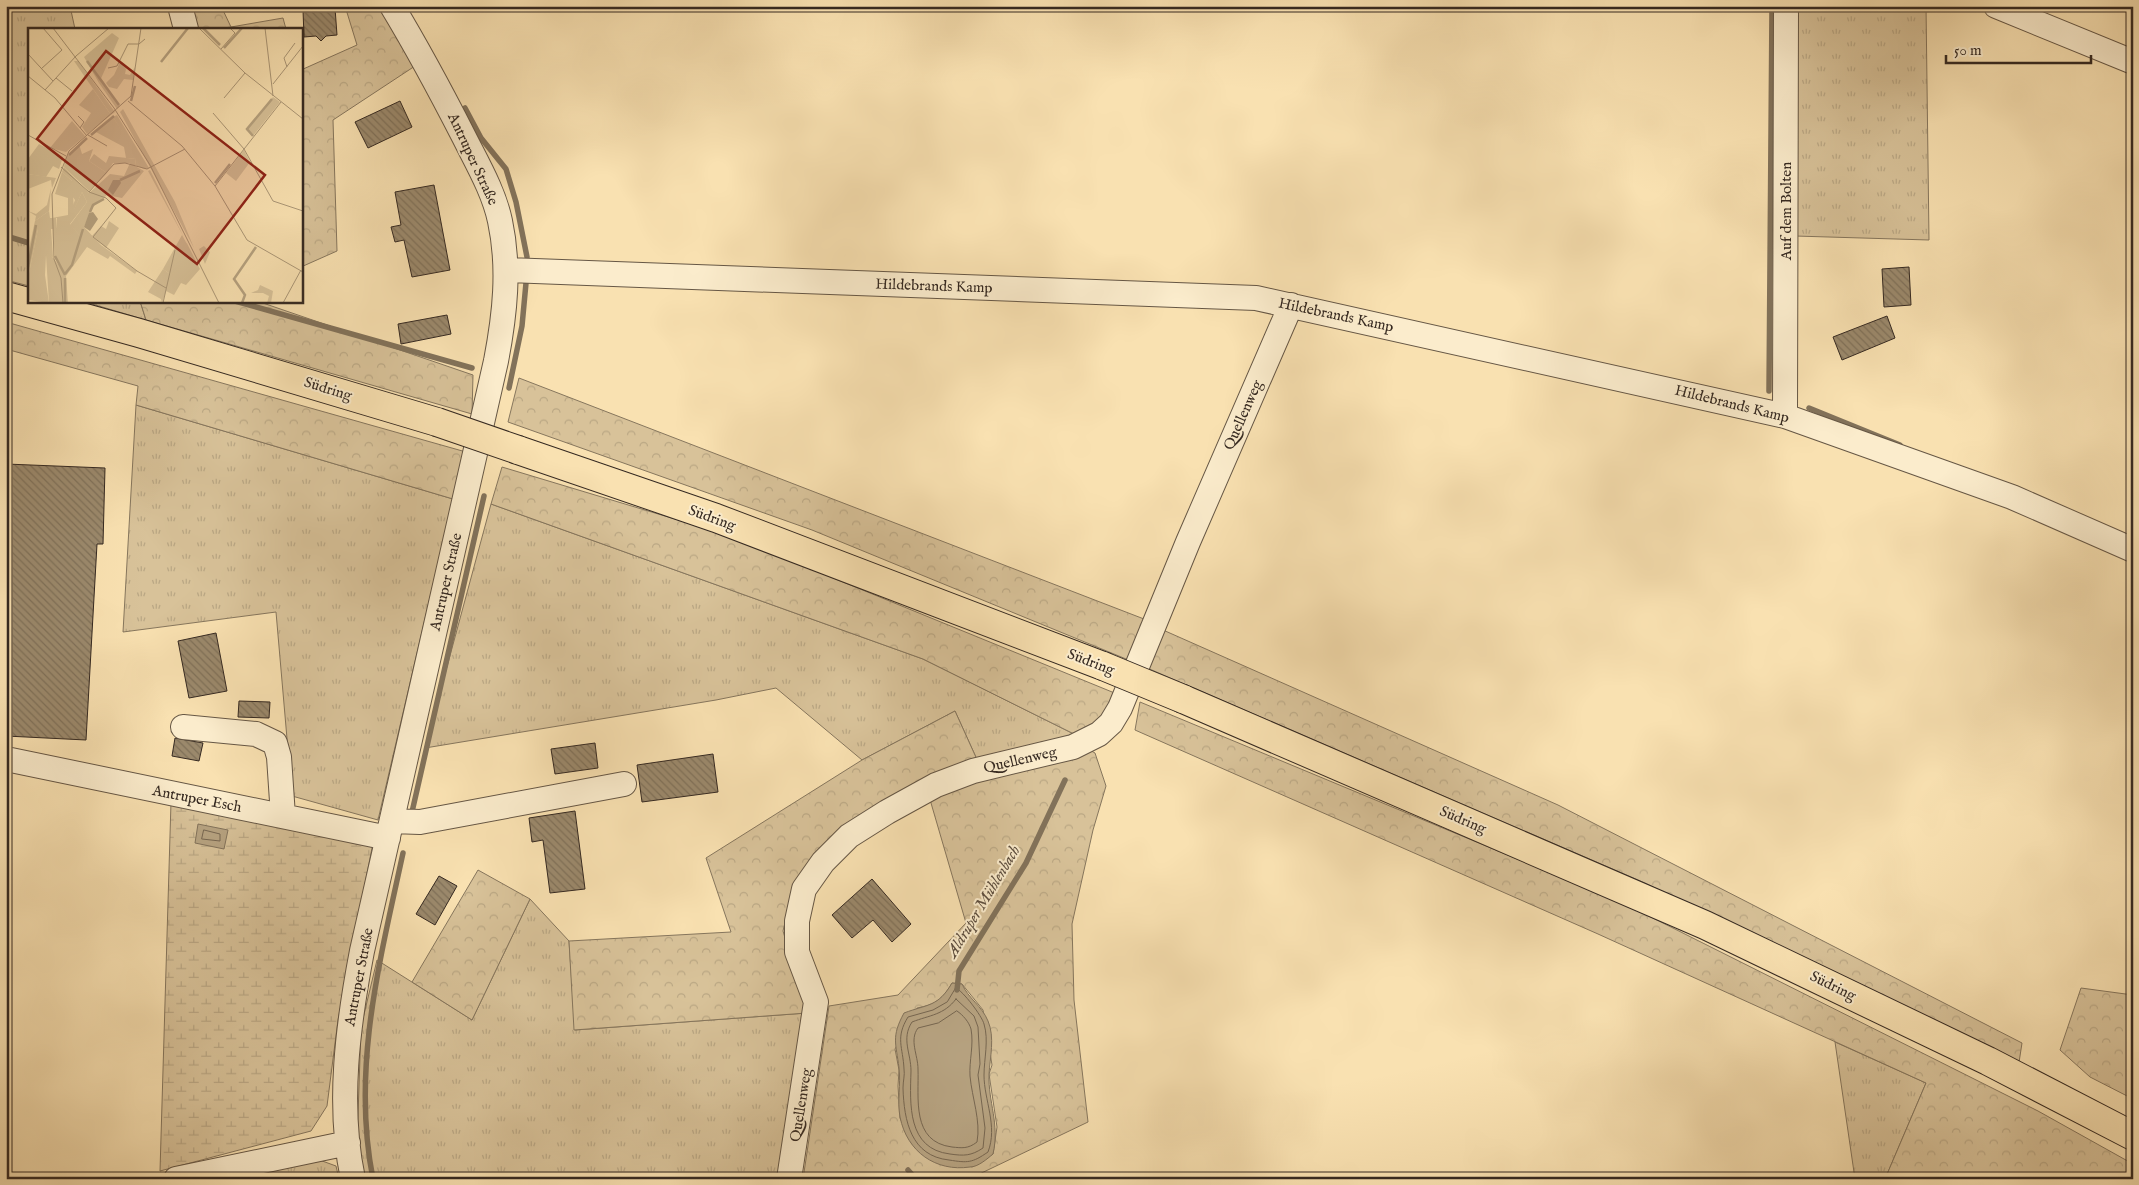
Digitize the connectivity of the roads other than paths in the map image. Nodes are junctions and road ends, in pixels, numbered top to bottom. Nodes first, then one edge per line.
1 (180, 6) edge
2 (392, 6) edge
3 (1786, 6) edge
4 (1996, 6) edge
5 (186, 28) edge
6 (2133, 62) edge
7 (506, 270) junction
8 (6, 296) edge
9 (1291, 305) junction
10 (1785, 416) junction
11 (2133, 550) edge
12 (183, 727) dead end
13 (6, 759) edge
14 (624, 784) dead end
15 (283, 816) junction
16 (390, 829) junction
17 (2133, 1136) edge
18 (348, 1143) junction
19 (176, 1179) edge
20 (353, 1179) edge
21 (789, 1179) edge

1 - 5 street
2 - 7 street, Antruper Straße
3 - 10 street, Auf dem Bolten
4 - 6 street
7 - 9 street, Hildebrands Kamp
7 - 16 street, Antruper Straße
8 - 17 main road, Südring, bridge
9 - 10 street, Hildebrands Kamp
9 - 21 street, Quellenweg
10 - 11 street, Hildebrands Kamp
12 - 15 street
13 - 15 street, Antruper Esch
14 - 16 street, Antruper Esch
15 - 16 street, Antruper Esch
16 - 18 street, Antruper Straße
18 - 19 street
18 - 20 street, Antruper Straße

